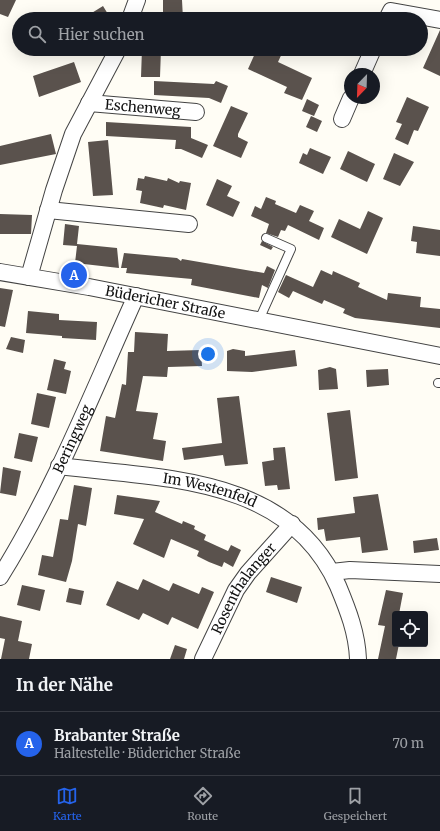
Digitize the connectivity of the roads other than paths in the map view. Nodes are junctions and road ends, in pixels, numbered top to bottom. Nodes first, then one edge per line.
1 (137, 0) edge
2 (133, 12) edge
3 (428, 18) edge
4 (440, 20) edge
5 (114, 56) edge
6 (370, 56) edge
7 (365, 68) edge
8 (89, 103) junction
9 (348, 104) edge
10 (196, 112) dead end
11 (342, 119) dead end
12 (48, 210) junction
13 (189, 224) dead end
14 (266, 238) dead end
15 (0, 272) edge
16 (29, 277) junction
17 (136, 296) junction
18 (259, 320) junction
19 (440, 356) edge
20 (59, 466) junction
21 (292, 524) junction
22 (332, 572) junction
23 (440, 574) edge
24 (0, 577) edge
25 (203, 659) edge
26 (358, 659) edge

1 - 2 street
3 - 4 street
5 - 8 street
6 - 7 street
8 - 10 street, Eschenweg
8 - 12 street
9 - 11 street
12 - 13 street
12 - 16 street
14 - 18 lane
15 - 16 street, Büdericher Straße
16 - 17 street, Büdericher Straße
17 - 18 street, Büdericher Straße
17 - 20 street, Beringweg
18 - 19 street, Büdericher Straße
20 - 21 street, Im Westenfeld
20 - 24 street, Beringweg
21 - 22 street, Im Westenfeld
21 - 25 street, Rosenthalanger
22 - 23 street
22 - 26 street, Im Westenfeld

